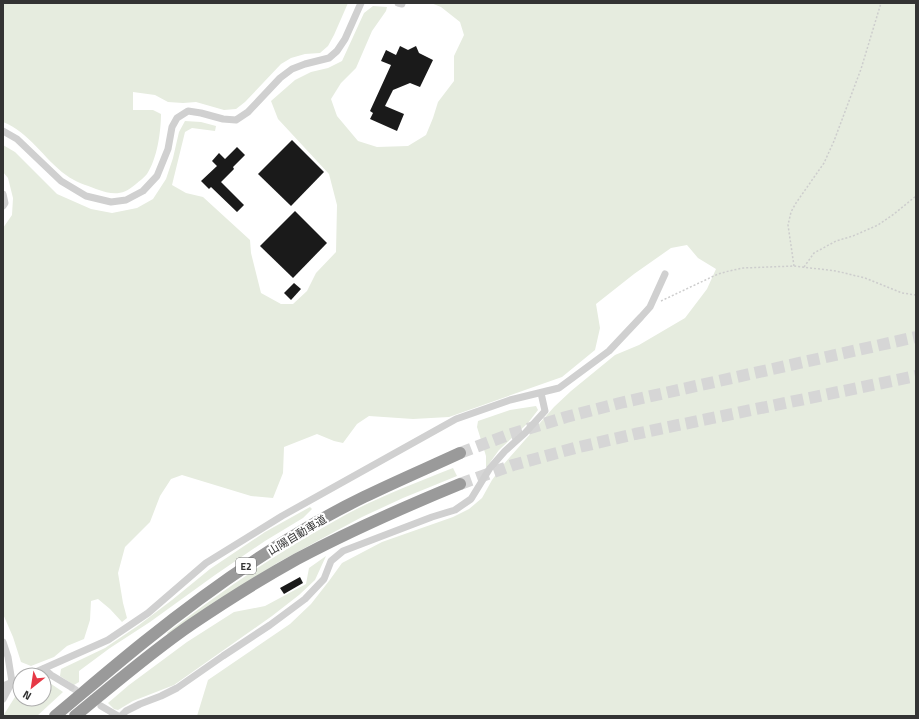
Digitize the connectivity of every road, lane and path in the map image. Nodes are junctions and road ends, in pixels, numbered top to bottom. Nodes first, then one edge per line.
1 (361, 3) edge
2 (881, 3) edge
3 (3, 131) edge
4 (3, 194) edge
5 (916, 196) edge
6 (3, 206) edge
7 (794, 266) junction
8 (804, 267) junction
9 (665, 274) dead end
10 (916, 295) edge
11 (650, 307) junction
12 (541, 393) junction
13 (460, 453) tunnel mouth
14 (460, 484) tunnel mouth
15 (3, 642) edge
16 (48, 667) edge
17 (52, 676) edge
18 (12, 682) junction
19 (3, 686) edge
20 (70, 687) tunnel mouth
21 (3, 699) edge
22 (101, 706) tunnel mouth
23 (55, 716) edge
24 (75, 716) edge
25 (118, 716) edge
26 (121, 716) edge

1 - 3 street
2 - 7 path
4 - 6 street
5 - 8 path
7 - 8 path
7 - 11 path
8 - 10 path
9 - 11 street
11 - 12 street
12 - 16 street
12 - 26 street
13 - 23 highway, 山陽自動車道 / E2
14 - 24 highway, 山陽自動車道 / E2
15 - 18 street
17 - 20 street
18 - 19 street
18 - 21 street
22 - 25 street

